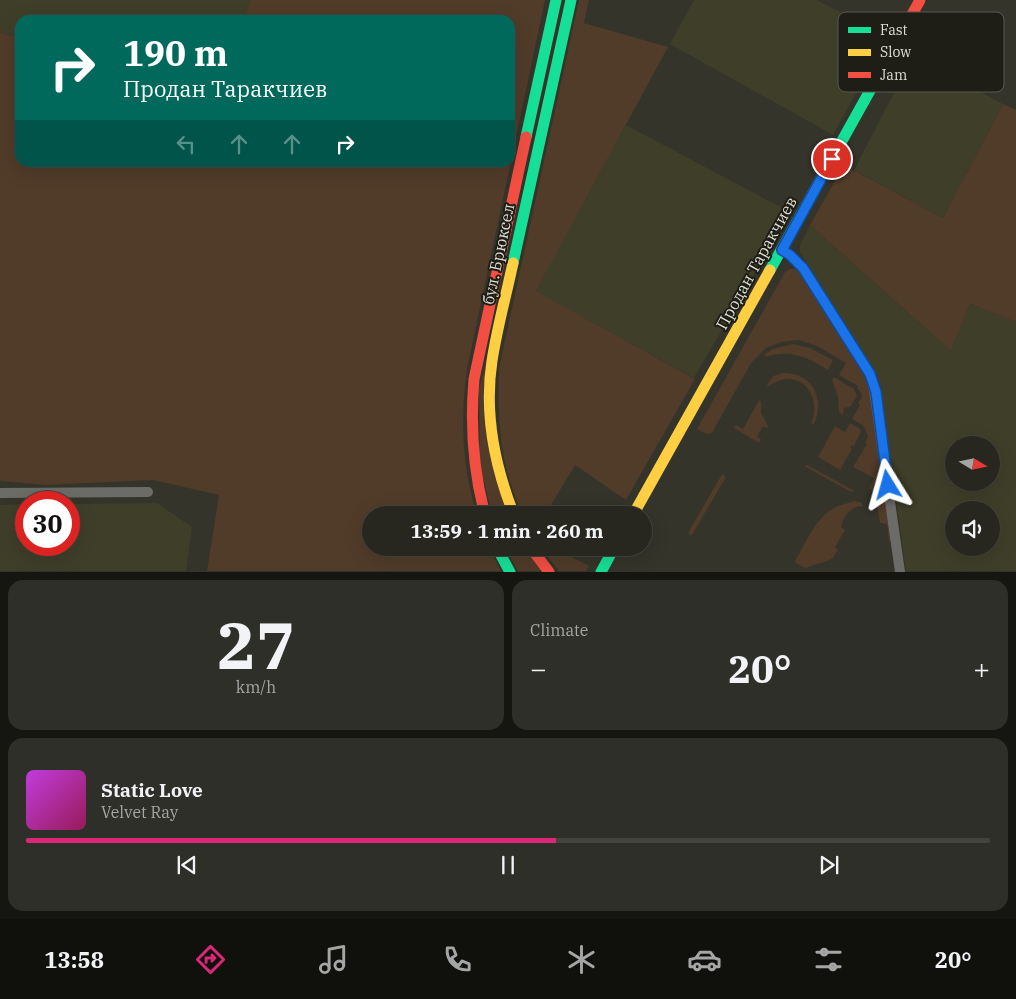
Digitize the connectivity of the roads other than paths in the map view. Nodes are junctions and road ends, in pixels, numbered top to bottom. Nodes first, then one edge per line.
1 (556, 0) edge
2 (571, 0) edge
3 (920, 0) edge
4 (913, 12) edge
5 (869, 92) edge
6 (782, 250) junction
7 (148, 492) dead end
8 (0, 493) edge
9 (482, 506) edge
10 (511, 506) edge
11 (638, 506) edge
12 (501, 556) edge
13 (538, 556) edge
14 (610, 556) edge
15 (510, 572) edge
16 (549, 572) edge
17 (601, 572) edge
18 (900, 572) edge

1 - 9 main road, бул. Брюксел
2 - 10 main road, бул. Брюксел
3 - 4 main road, Продан Таракчиев
5 - 6 main road, Продан Таракчиев
6 - 11 main road, Продан Таракчиев
6 - 18 street
7 - 8 street
12 - 15 main road
13 - 16 main road
14 - 17 main road

